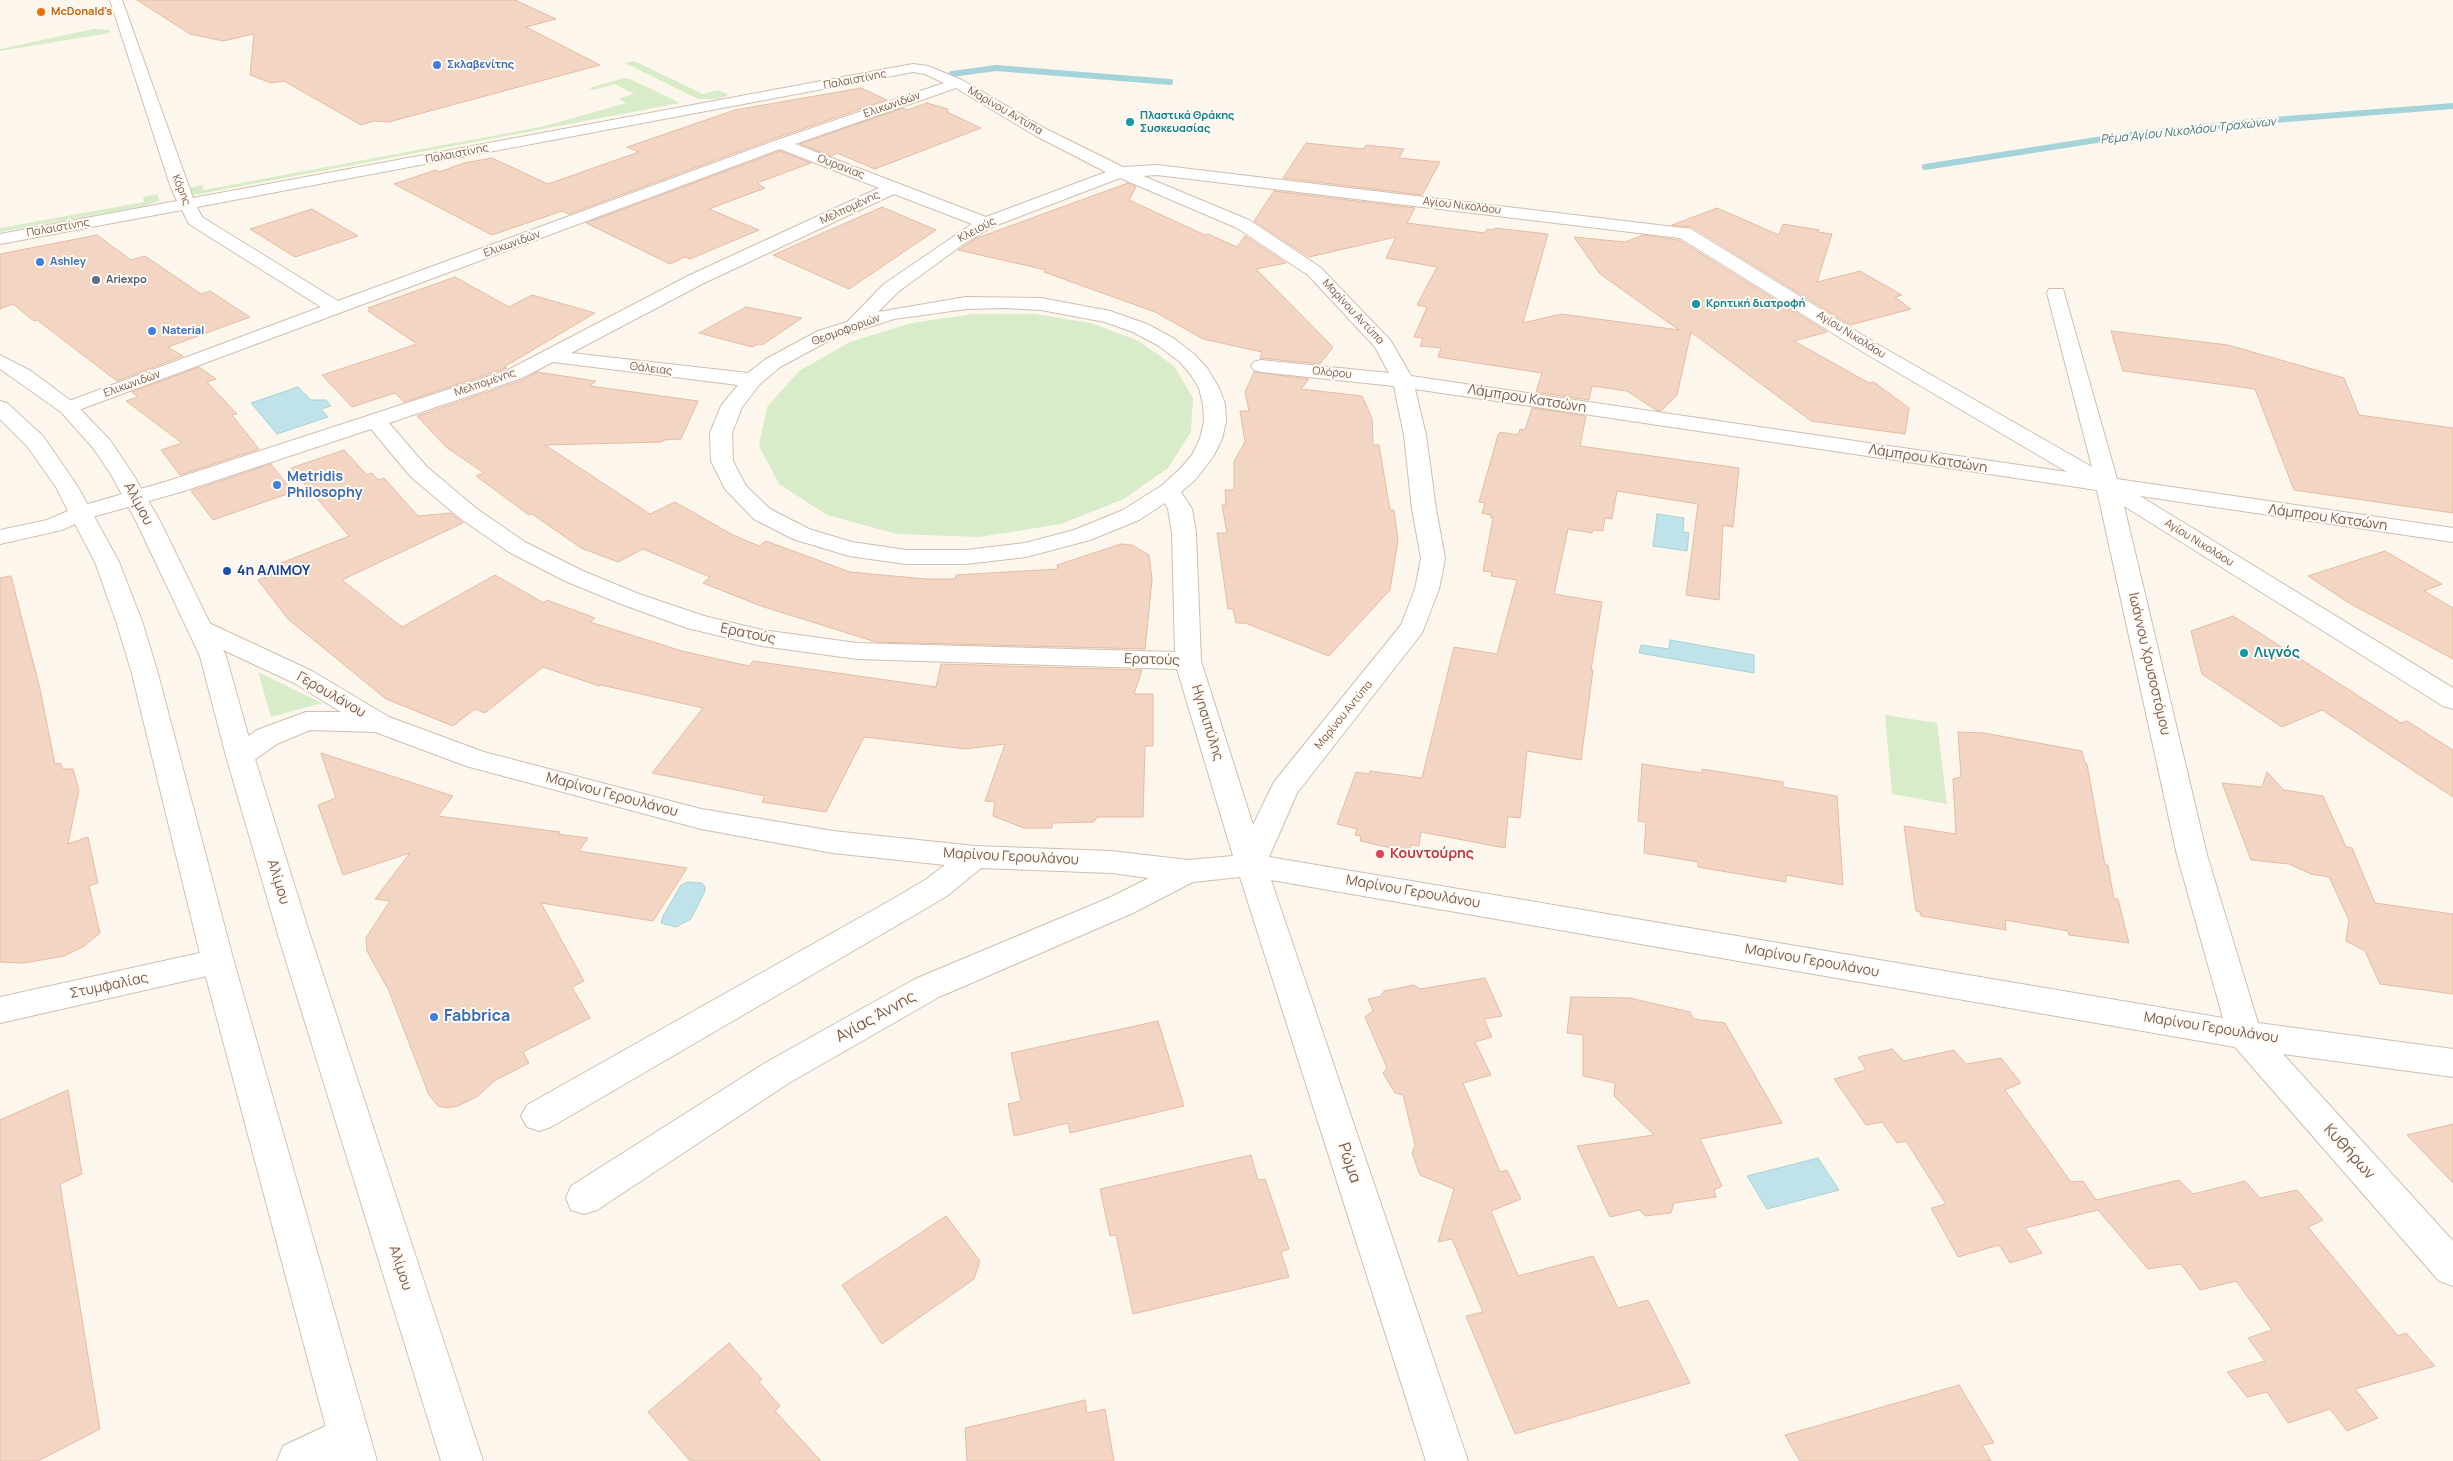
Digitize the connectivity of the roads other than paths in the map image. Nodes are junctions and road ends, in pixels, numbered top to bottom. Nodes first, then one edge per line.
1 (116, 0) edge
2 (913, 68) joint
3 (957, 83) junction
4 (780, 144) junction
5 (1120, 172) junction
6 (895, 188) junction
7 (186, 204) junction
8 (986, 223) junction
9 (0, 238) edge
10 (2056, 293) dead end
11 (337, 309) junction
12 (855, 324) junction
13 (550, 356) junction
14 (0, 361) edge
15 (1261, 366) dead end
16 (753, 380) junction
17 (1403, 381) junction
18 (0, 407) edge
19 (68, 408) junction
20 (374, 419) junction
21 (2108, 486) junction
22 (1169, 491) junction
23 (135, 498) junction
24 (82, 513) junction
25 (0, 524) edge
26 (2453, 536) edge
27 (0, 537) edge
28 (202, 630) junction
29 (1188, 661) junction
30 (2453, 700) edge
31 (379, 723) junction
32 (240, 756) junction
33 (975, 857) junction
34 (1251, 865) junction
35 (1188, 871) junction
36 (218, 962) junction
37 (0, 1010) edge
38 (2245, 1034) junction
39 (2453, 1063) edge
40 (539, 1116) dead end
41 (584, 1198) dead end
42 (2453, 1268) edge
43 (352, 1449) edge
44 (298, 1461) edge
45 (462, 1461) edge
46 (1447, 1461) edge

1 - 7 street, Κόρης
2 - 3 street, Μαρίνου Αντύπα
2 - 7 street, Παλαιστίνης
3 - 4 street, Ελικωνιδών
3 - 5 street, Μαρίνου Αντύπα
4 - 6 street, Ουρανίας
4 - 11 street, Ελικωνιδών
5 - 8 street, Κλειούς
5 - 17 street, Μαρίνου Αντύπα
5 - 21 street, Αγίου Νικολάου
6 - 8 street, Ουρανίας
6 - 13 street, Μελπομένης
7 - 9 street, Παλαιστίνης
7 - 11 street, Κόρης
8 - 12 street, Κλειούς
10 - 21 street, Ιωάννου Χρυσοστόμου
11 - 19 street, Ελικωνιδών
12 - 16 street, Θεσμοφοριών
12 - 22 street, Θεσμοφοριών
13 - 16 street, Θάλειας
13 - 20 street, Μελπομένης
14 - 19 street, Αλίμου
15 - 17 street, Ολόρου
16 - 22 street, Θεσμοφοριών
17 - 21 street, Λάμπρου Κατσώνη
17 - 34 street, Μαρίνου Αντύπα
18 - 24 street
19 - 23 street, Αλίμου
20 - 23 street, Μελπομένης
20 - 29 street, Ερατούς
21 - 26 street, Λάμπρου Κατσώνη
21 - 30 street, Αγίου Νικολάου
21 - 38 street, Ιωάννου Χρυσοστόμου
22 - 29 street, Ηγησιπύλης
23 - 24 street, Μελπομένης
23 - 28 street, Αλίμου
24 - 25 street
24 - 27 street
24 - 36 street
28 - 31 street, Γερουλάνου
28 - 32 street, Αλίμου
29 - 34 street, Ηγησιπύλης
31 - 32 street, Γερουλάνου
31 - 33 street, Μαρίνου Γερουλάνου
32 - 45 street, Αλίμου
33 - 35 street, Μαρίνου Γερουλάνου
33 - 40 street
34 - 35 street, Μαρίνου Γερουλάνου
34 - 38 street, Μαρίνου Γερουλάνου
34 - 46 street, Ρώμα
35 - 41 street, Αγίας Άννης
36 - 37 street, Στυμφαλίας
36 - 43 street
38 - 39 street, Μαρίνου Γερουλάνου
38 - 42 street, Κυθήρων
43 - 44 street

